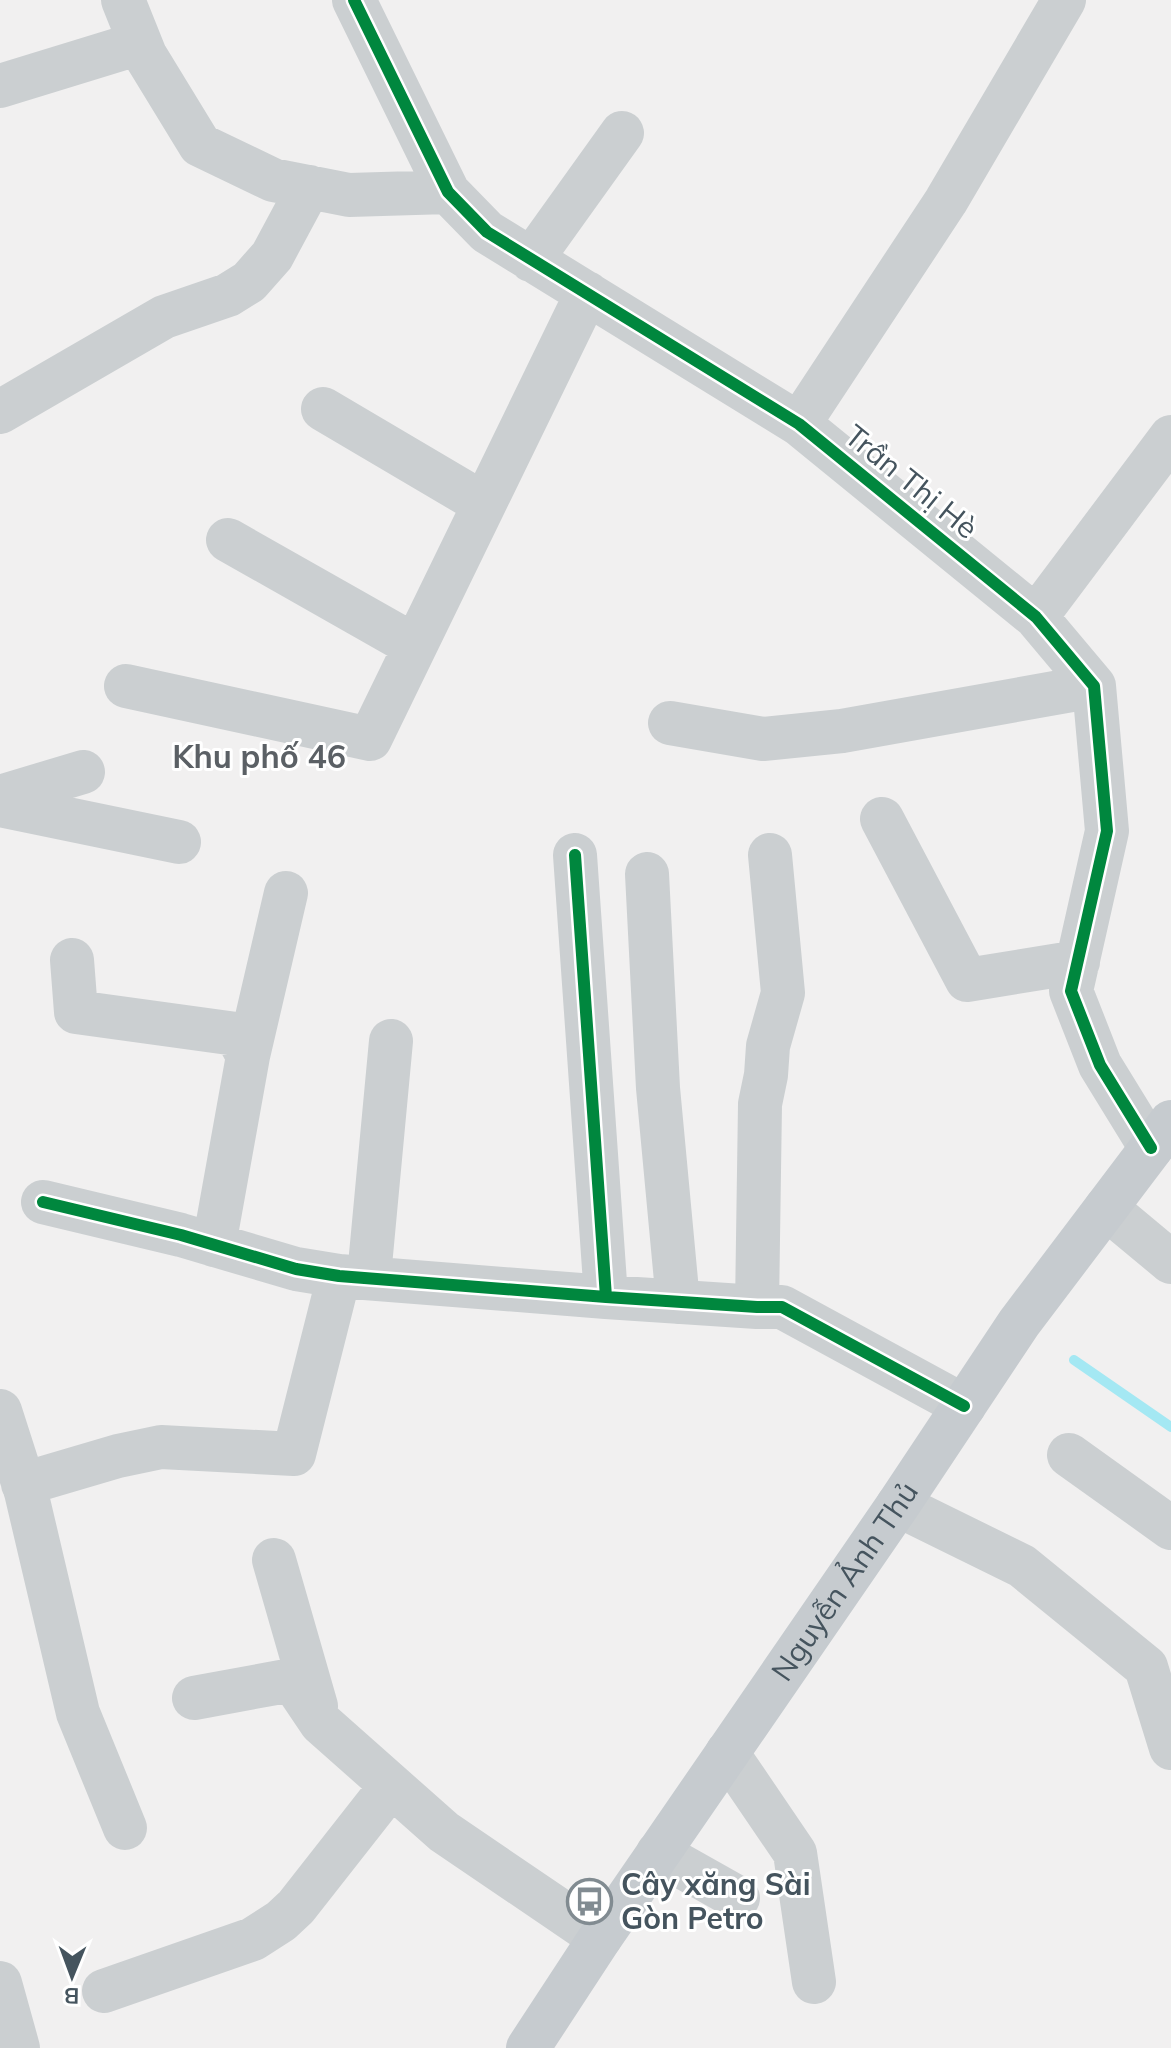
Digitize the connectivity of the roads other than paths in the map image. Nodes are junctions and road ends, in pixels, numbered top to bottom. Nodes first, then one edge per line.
1 (123, 0) edge
2 (354, 0) edge
3 (1064, 0) edge
4 (140, 43) junction
5 (0, 86) edge
6 (622, 133) dead end
7 (309, 187) junction
8 (448, 192) junction
9 (531, 260) junction
10 (587, 293) junction
11 (323, 409) dead end
12 (0, 412) edge
13 (799, 424) junction
14 (1171, 437) edge
15 (484, 504) junction
16 (228, 540) dead end
17 (1036, 617) junction
18 (415, 646) junction
19 (126, 686) dead end
20 (1094, 686) junction
21 (670, 723) dead end
22 (83, 772) dead end
23 (0, 797) edge
24 (0, 805) edge
25 (882, 819) dead end
26 (179, 842) dead end
27 (575, 855) dead end
28 (770, 855) dead end
29 (647, 874) dead end
30 (286, 893) dead end
31 (72, 960) dead end
32 (1078, 962) junction
33 (391, 1041) dead end
34 (248, 1056) junction
35 (1161, 1135) edge
36 (43, 1202) dead end
37 (1106, 1208) junction
38 (214, 1245) junction
39 (1171, 1262) edge
40 (354, 1276) junction
41 (606, 1297) junction
42 (678, 1302) junction
43 (757, 1307) junction
44 (964, 1406) junction
45 (0, 1411) edge
46 (1069, 1455) dead end
47 (23, 1484) junction
48 (898, 1505) junction
49 (1171, 1528) edge
50 (274, 1560) dead end
51 (194, 1698) dead end
52 (321, 1723) junction
53 (1171, 1748) edge
54 (727, 1753) junction
55 (391, 1786) junction
56 (125, 1828) dead end
57 (658, 1853) junction
58 (738, 1898) dead end
59 (600, 1938) junction
60 (814, 1982) dead end
61 (0, 1983) edge
62 (104, 1991) dead end
63 (18, 2048) edge
64 (528, 2048) edge

1 - 4 street
2 - 8 street, Trần Thị Hè
3 - 13 street
4 - 5 street
4 - 7 street
6 - 9 street
7 - 8 street
7 - 12 street
8 - 9 street, Trần Thị Hè
9 - 10 street, Trần Thị Hè
10 - 13 street, Trần Thị Hè
10 - 15 street
11 - 15 street
13 - 17 street, Trần Thị Hè
14 - 17 street
15 - 18 street
16 - 18 street
17 - 20 street, Trần Thị Hè
18 - 19 street
20 - 21 street
20 - 32 street
22 - 23 street
24 - 26 street
25 - 32 street
27 - 41 street
28 - 43 street
29 - 42 street
30 - 34 street
31 - 34 street
32 - 35 street
33 - 40 street
34 - 38 street
35 - 37 main road, Nguyễn Ảnh Thủ
36 - 38 street
37 - 39 street
37 - 44 main road, Nguyễn Ảnh Thủ
38 - 40 street
40 - 41 street
40 - 47 street
41 - 42 street
42 - 43 street
43 - 44 street
44 - 48 main road, Nguyễn Ảnh Thủ
45 - 47 street
46 - 49 street
47 - 56 street
48 - 53 street
48 - 54 main road, Nguyễn Ảnh Thủ
50 - 52 street
51 - 52 street
52 - 55 street
54 - 57 main road, Nguyễn Ảnh Thủ
54 - 60 street
55 - 59 street
55 - 62 street
57 - 58 street
57 - 59 main road, Nguyễn Ảnh Thủ
59 - 64 main road, Nguyễn Ảnh Thủ
61 - 63 street

